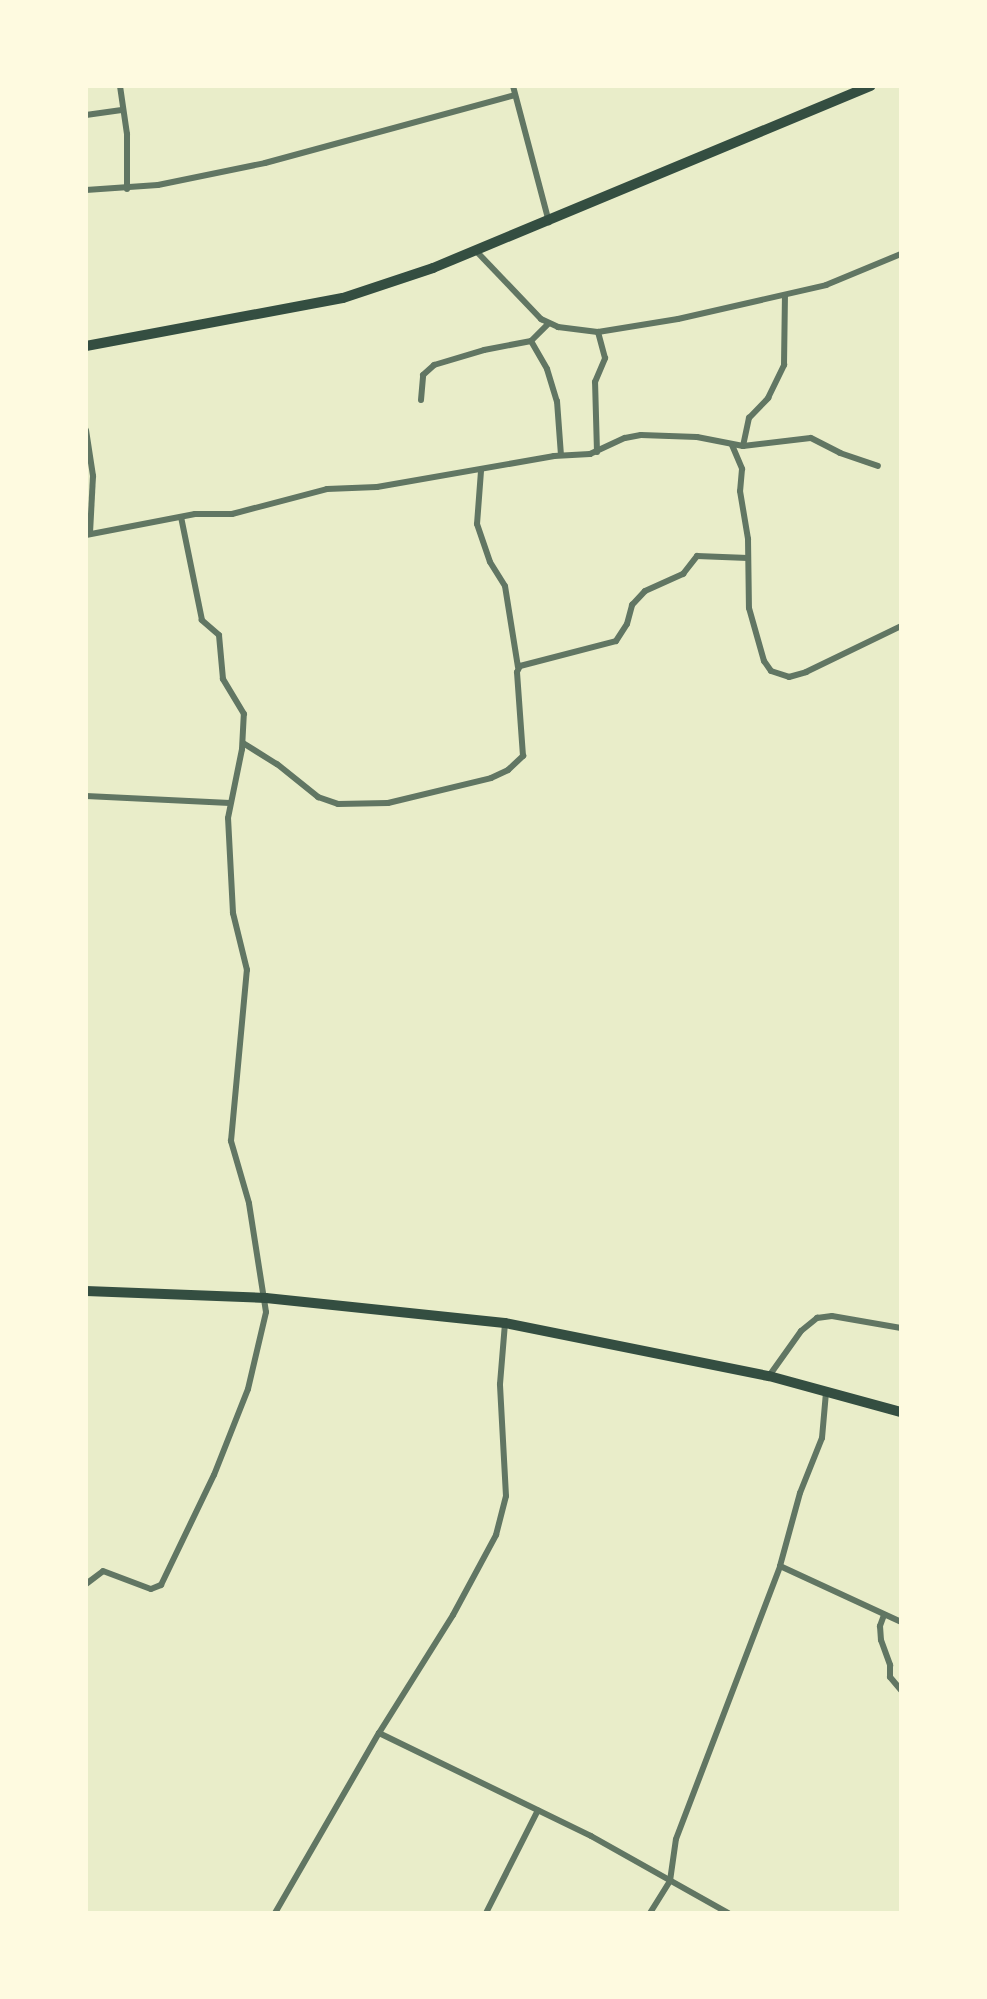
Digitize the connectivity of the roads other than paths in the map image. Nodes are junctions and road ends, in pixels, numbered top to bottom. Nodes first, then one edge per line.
1 (120, 86) edge
2 (513, 86) edge
3 (871, 86) edge
4 (515, 95) junction
5 (122, 110) junction
6 (86, 115) edge
7 (127, 189) junction
8 (86, 190) edge
9 (549, 222) junction
10 (477, 252) junction
11 (901, 254) edge
12 (785, 296) junction
13 (549, 323) junction
14 (598, 332) junction
15 (531, 341) junction
16 (86, 346) edge
17 (421, 400) dead end
18 (86, 430) edge
19 (732, 445) junction
20 (743, 446) junction
21 (597, 452) junction
22 (561, 455) junction
23 (878, 466) dead end
24 (481, 471) junction
25 (181, 517) junction
26 (88, 535) edge
27 (748, 558) junction
28 (901, 626) edge
29 (518, 668) junction
30 (243, 743) junction
31 (86, 796) edge
32 (230, 803) junction
33 (86, 1291) edge
34 (266, 1298) junction
35 (505, 1323) junction
36 (901, 1328) edge
37 (769, 1376) junction
38 (826, 1392) junction
39 (901, 1412) edge
40 (780, 1566) junction
41 (86, 1584) edge
42 (884, 1615) junction
43 (901, 1622) edge
44 (901, 1690) edge
45 (379, 1733) junction
46 (538, 1810) junction
47 (670, 1881) junction
48 (275, 1913) edge
49 (486, 1913) edge
50 (650, 1913) edge
51 (728, 1913) edge

1 - 5 street
2 - 4 street
3 - 9 highway
4 - 7 street
4 - 9 street
5 - 6 street
5 - 7 street
7 - 8 street
9 - 10 highway
10 - 13 street
10 - 16 highway
11 - 12 street
12 - 14 street
12 - 20 street
13 - 14 street
13 - 15 street
14 - 21 street
15 - 17 street
15 - 22 street
18 - 26 street
19 - 20 street
19 - 21 street
19 - 27 street
20 - 23 street
21 - 22 street
22 - 24 street
24 - 25 street
24 - 29 street
25 - 26 street
25 - 30 street
27 - 28 street
27 - 29 street
29 - 30 street
30 - 32 street
31 - 32 street
32 - 34 street
33 - 34 highway
34 - 35 highway
34 - 41 street
35 - 37 highway
35 - 45 street
36 - 37 street
37 - 38 highway
38 - 39 highway
38 - 40 street
40 - 42 street
40 - 47 street
42 - 43 street
42 - 44 street
45 - 46 street
45 - 48 street
46 - 47 street
46 - 49 street
47 - 50 street
47 - 51 street

